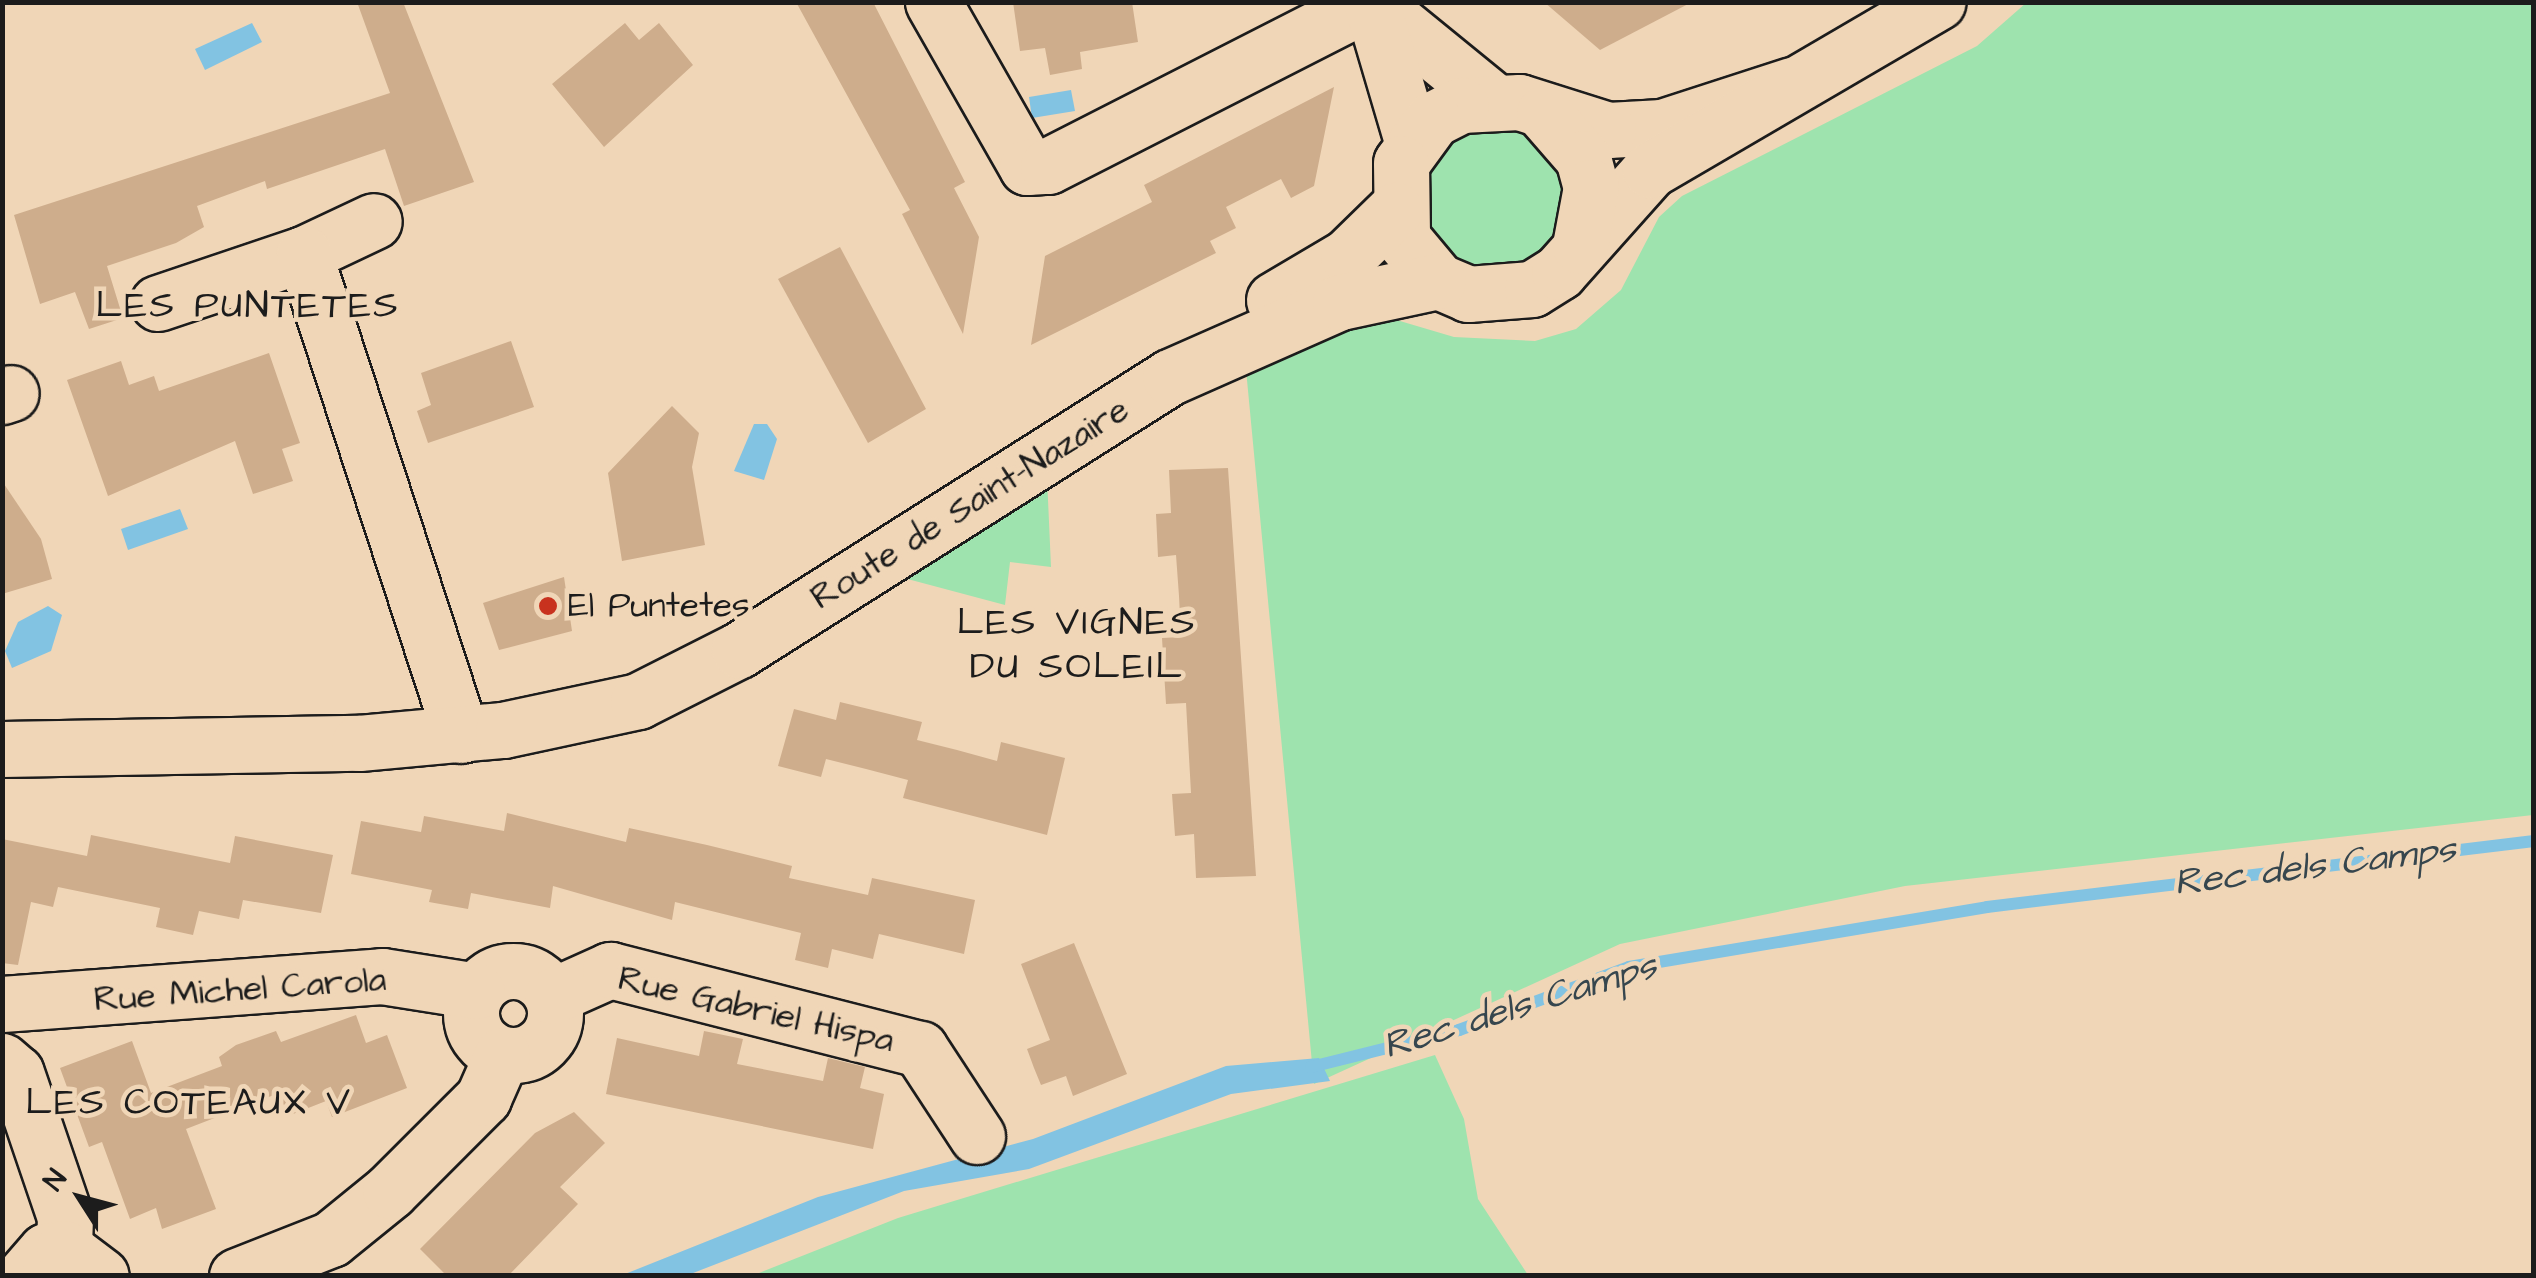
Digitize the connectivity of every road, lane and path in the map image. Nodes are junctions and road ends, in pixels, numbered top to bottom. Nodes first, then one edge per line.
1 (934, 2) edge
2 (1371, 2) edge
3 (1937, 2) edge
4 (1792, 85) junction
5 (1491, 99) junction
6 (1544, 113) junction
7 (1412, 141) junction
8 (1395, 210) junction
9 (374, 221) dead end
10 (1580, 246) junction
11 (304, 254) junction
12 (1438, 281) junction
13 (158, 303) dead end
14 (482, 732) junction
15 (2, 749) edge
16 (477, 992) junction
17 (552, 996) junction
18 (2, 1004) edge
19 (502, 1054) junction
20 (2, 1061) edge
21 (977, 1136) dead end
22 (63, 1266) edge
23 (236, 1276) edge

1 - 2 street
2 - 5 street
2 - 7 street
3 - 4 street
4 - 6 street
4 - 10 street
5 - 6 street
5 - 7 street
6 - 10 street
7 - 8 street
8 - 12 street
8 - 14 street, Route de Saint-Nazaire
9 - 11 street
10 - 12 street
11 - 13 street
11 - 14 street
12 - 14 street, Route de Saint-Nazaire
14 - 15 street, Route de Saint-Nazaire
16 - 17 street
16 - 18 street, Rue Michel Carola
16 - 19 street
17 - 19 street
17 - 21 street, Rue Gabriel Hispa
19 - 23 street
20 - 22 street

